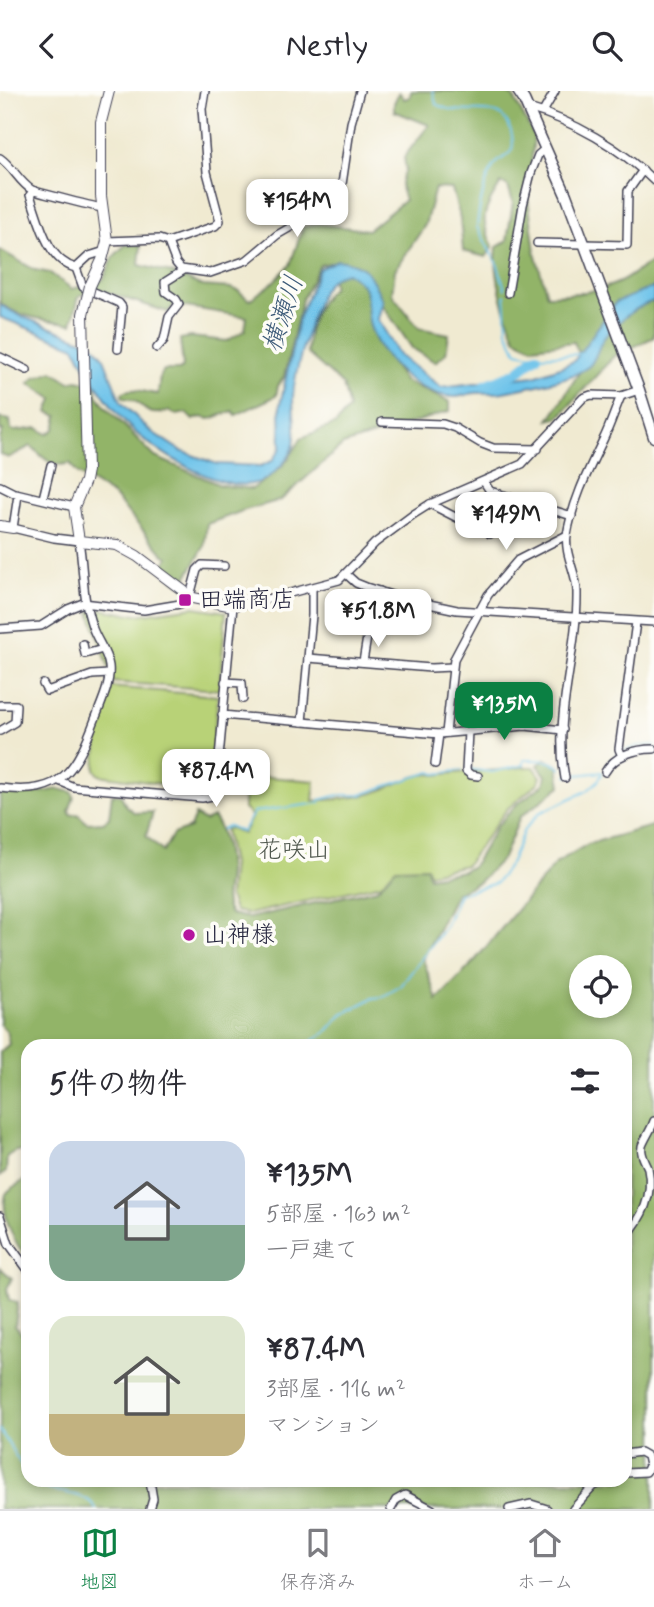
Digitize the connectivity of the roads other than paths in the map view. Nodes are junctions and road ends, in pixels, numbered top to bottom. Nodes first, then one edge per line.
1 (109, 91) edge
2 (205, 91) edge
3 (360, 91) edge
4 (518, 91) edge
5 (555, 91) edge
6 (528, 108) junction
7 (543, 112) junction
8 (546, 148) junction
9 (0, 158) edge
10 (643, 170) junction
11 (654, 181) edge
12 (34, 191) junction
13 (103, 208) junction
14 (168, 242) junction
15 (537, 243) dead end
16 (583, 243) junction
17 (106, 246) junction
18 (76, 268) junction
19 (184, 270) junction
20 (508, 293) dead end
21 (157, 348) dead end
22 (118, 349) dead end
23 (0, 357) edge
24 (27, 370) dead end
25 (639, 390) junction
26 (621, 396) junction
27 (382, 422) dead end
28 (654, 437) edge
29 (538, 449) junction
30 (51, 464) dead end
31 (484, 482) junction
32 (0, 487) edge
33 (491, 491) junction
34 (16, 493) junction
35 (508, 497) junction
36 (43, 498) junction
37 (430, 504) junction
38 (74, 507) junction
39 (572, 516) junction
40 (0, 526) edge
41 (13, 528) junction
42 (490, 534) dead end
43 (567, 535) junction
44 (79, 541) junction
45 (224, 566) dead end
46 (346, 574) junction
47 (312, 588) junction
48 (380, 591) junction
49 (192, 597) junction
50 (86, 603) junction
51 (233, 606) junction
52 (478, 611) junction
53 (576, 617) junction
54 (636, 622) junction
55 (654, 622) edge
56 (0, 629) edge
57 (83, 644) dead end
58 (103, 649) junction
59 (308, 658) junction
60 (363, 662) junction
61 (452, 667) junction
62 (109, 674) junction
63 (225, 682) junction
64 (43, 684) dead end
65 (531, 693) dead end
66 (243, 699) dead end
67 (0, 705) edge
68 (222, 715) junction
69 (302, 722) junction
70 (523, 726) junction
71 (563, 730) junction
72 (0, 731) edge
73 (468, 731) junction
74 (443, 733) junction
75 (654, 749) edge
76 (621, 753) junction
77 (435, 765) dead end
78 (605, 772) dead end
79 (478, 776) dead end
80 (565, 778) dead end
81 (59, 781) junction
82 (0, 788) edge
83 (654, 1121) edge
84 (0, 1216) edge
85 (632, 1230) edge
86 (21, 1261) edge
87 (632, 1453) edge
88 (632, 1473) edge
89 (151, 1487) edge
90 (593, 1487) edge
91 (150, 1509) edge
92 (391, 1509) edge
93 (432, 1509) edge
94 (509, 1509) edge
95 (547, 1509) edge
96 (573, 1509) edge

1 - 13 street
2 - 14 street
3 - 19 street
4 - 6 main road
5 - 7 street
6 - 7 street
6 - 8 main road
7 - 10 street
8 - 16 main road
8 - 20 street
9 - 12 street
10 - 11 street
10 - 16 street
12 - 13 street
12 - 18 street
13 - 17 street
14 - 17 street
14 - 19 street
15 - 16 street
16 - 25 main road
17 - 18 street
17 - 38 street, bridge
18 - 22 street
19 - 21 street
23 - 24 street
25 - 26 street
25 - 28 main road
26 - 29 street
26 - 39 street
27 - 29 street
29 - 31 street
30 - 36 street
31 - 33 street
31 - 37 street
32 - 34 street
33 - 35 street
33 - 37 street
34 - 36 street
34 - 41 street
35 - 39 street
35 - 42 street
36 - 38 street
37 - 46 street
38 - 44 street
39 - 43 street
40 - 41 street
41 - 44 street
43 - 52 street
43 - 53 street
44 - 49 street
44 - 50 street
45 - 49 street
46 - 47 street
46 - 48 street
47 - 51 street
47 - 59 street
48 - 52 street
48 - 60 street
49 - 50 street
49 - 51 street
50 - 56 street
50 - 58 street
51 - 63 street
52 - 53 street
52 - 61 street
53 - 54 street
53 - 71 street
54 - 55 street
54 - 76 street
57 - 58 street
58 - 62 street
59 - 60 street
59 - 69 street
60 - 61 street
61 - 74 street
62 - 64 street
62 - 81 street
63 - 66 street
63 - 68 street
65 - 70 street
67 - 72 street
68 - 69 street
68 - 81 street
69 - 74 street
70 - 71 street
70 - 73 street
71 - 80 street
73 - 74 street
73 - 79 street
74 - 77 street
75 - 76 street
76 - 78 street
81 - 82 street
83 - 85 street
84 - 86 street
87 - 88 street
89 - 91 street
90 - 96 street
92 - 93 street
94 - 95 street

